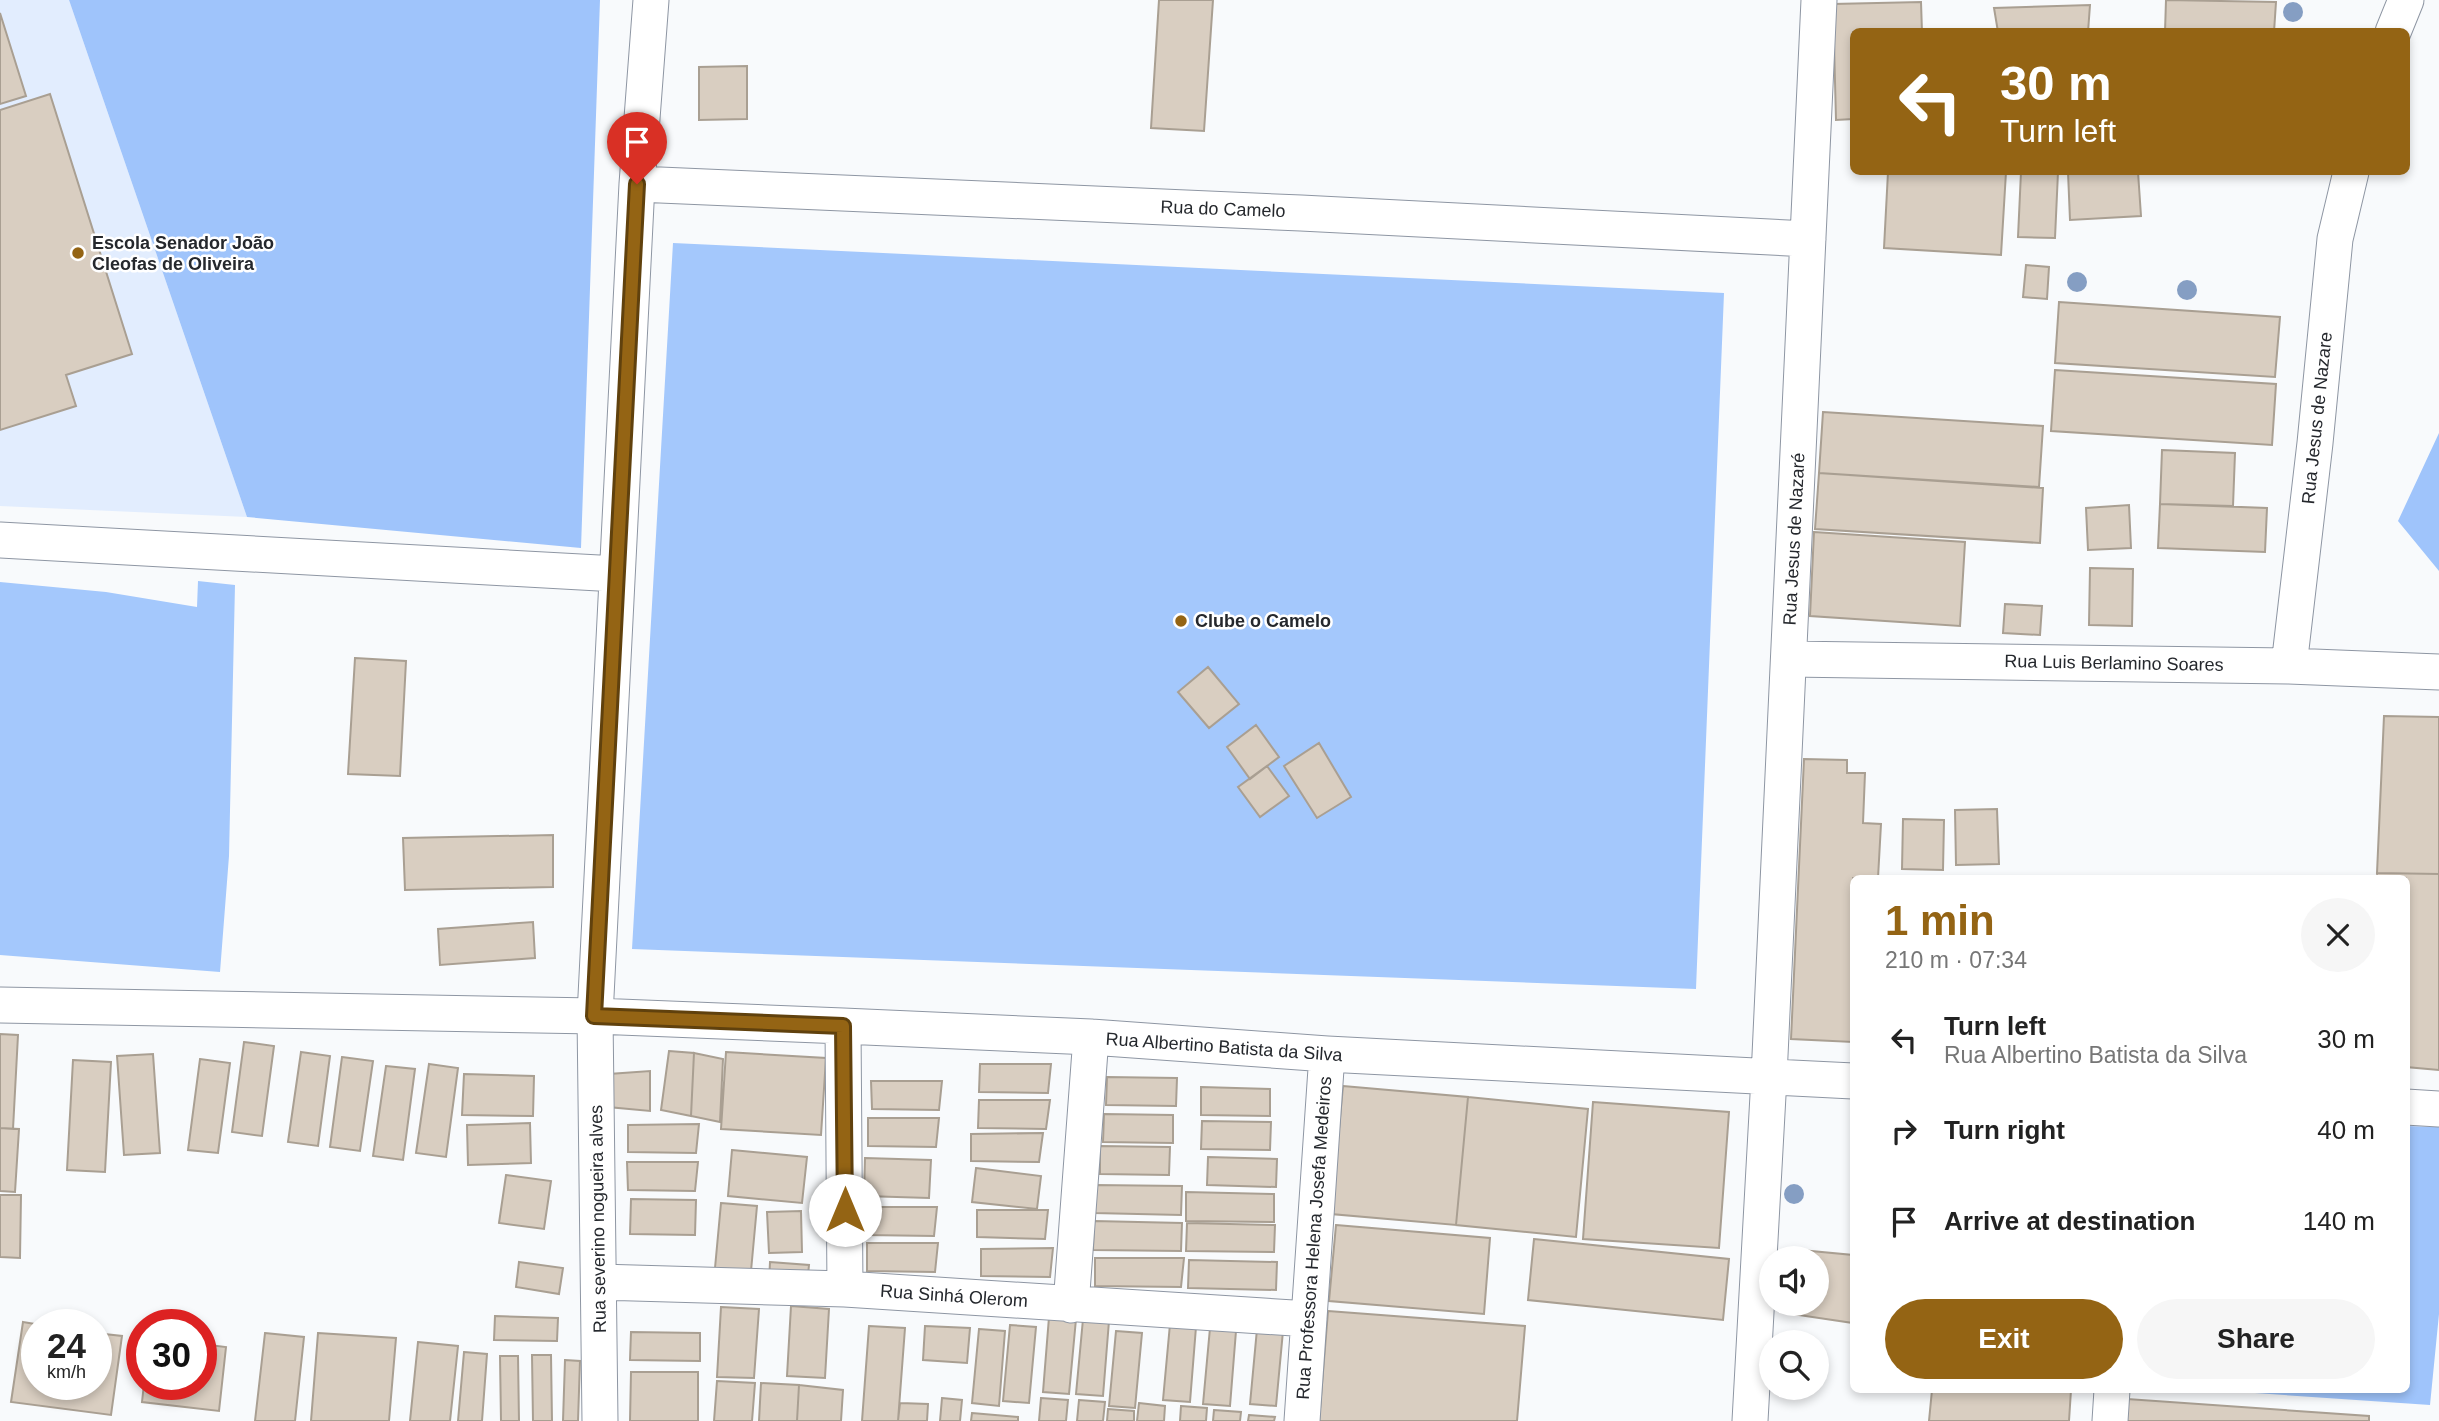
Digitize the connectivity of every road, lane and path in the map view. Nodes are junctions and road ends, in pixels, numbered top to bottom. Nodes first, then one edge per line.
1 (651, 0) edge
2 (1819, 0) edge
3 (2406, 0) edge
4 (2395, 28) edge
5 (2350, 175) edge
6 (637, 184) junction
7 (1808, 239) junction
8 (0, 540) edge
9 (617, 574) junction
10 (1789, 659) junction
11 (2289, 666) junction
12 (2439, 672) edge
13 (0, 1005) edge
14 (594, 1016) junction
15 (843, 1026) junction
16 (1091, 1037) junction
17 (1327, 1054) junction
18 (1769, 1077) junction
19 (1850, 1081) edge
20 (2410, 1107) edge
21 (2439, 1109) edge
22 (599, 1282) junction
23 (845, 1289) junction
24 (1071, 1305) junction
25 (1308, 1319) junction
26 (2112, 1393) edge
27 (600, 1421) edge
28 (1301, 1421) edge
29 (1751, 1421) edge
30 (2110, 1421) edge

1 - 6 street, Rua severino nogueira alves
2 - 7 street, Rua Jesus de Nazaré
3 - 4 street
5 - 11 street, Rua Jesus de Nazare
6 - 7 street, Rua do Camelo
6 - 9 street, Rua severino nogueira alves
7 - 10 street, Rua Jesus de Nazaré
8 - 9 street
9 - 14 street, Rua severino nogueira alves
10 - 11 street, Rua Luis Berlamino Soares
10 - 18 street, Rua Jesus de Nazaré
11 - 12 street, Rua Luis Berlamino Soares
13 - 14 street, Rua Albertino Batista da Silva
14 - 15 street, Rua Albertino Batista da Silva
14 - 22 street, Rua severino nogueira alves
15 - 16 street, Rua Albertino Batista da Silva
15 - 23 street
16 - 17 street, Rua Albertino Batista da Silva
16 - 24 street
17 - 18 street, Rua Albertino Batista da Silva
17 - 25 street, Rua Professora Helena Josefa Medeiros
18 - 19 street, Rua Albertino Batista da Silva
18 - 29 street, Rua Jesus de Nazaré
20 - 21 street
22 - 23 street, Rua Sinhá Olerom
22 - 27 street, Rua severino nogueira alves
23 - 24 street, Rua Sinhá Olerom
24 - 25 street, Rua Sinhá Olerom
25 - 28 street, Rua Professora Helena Josefa Medeiros
26 - 30 street

